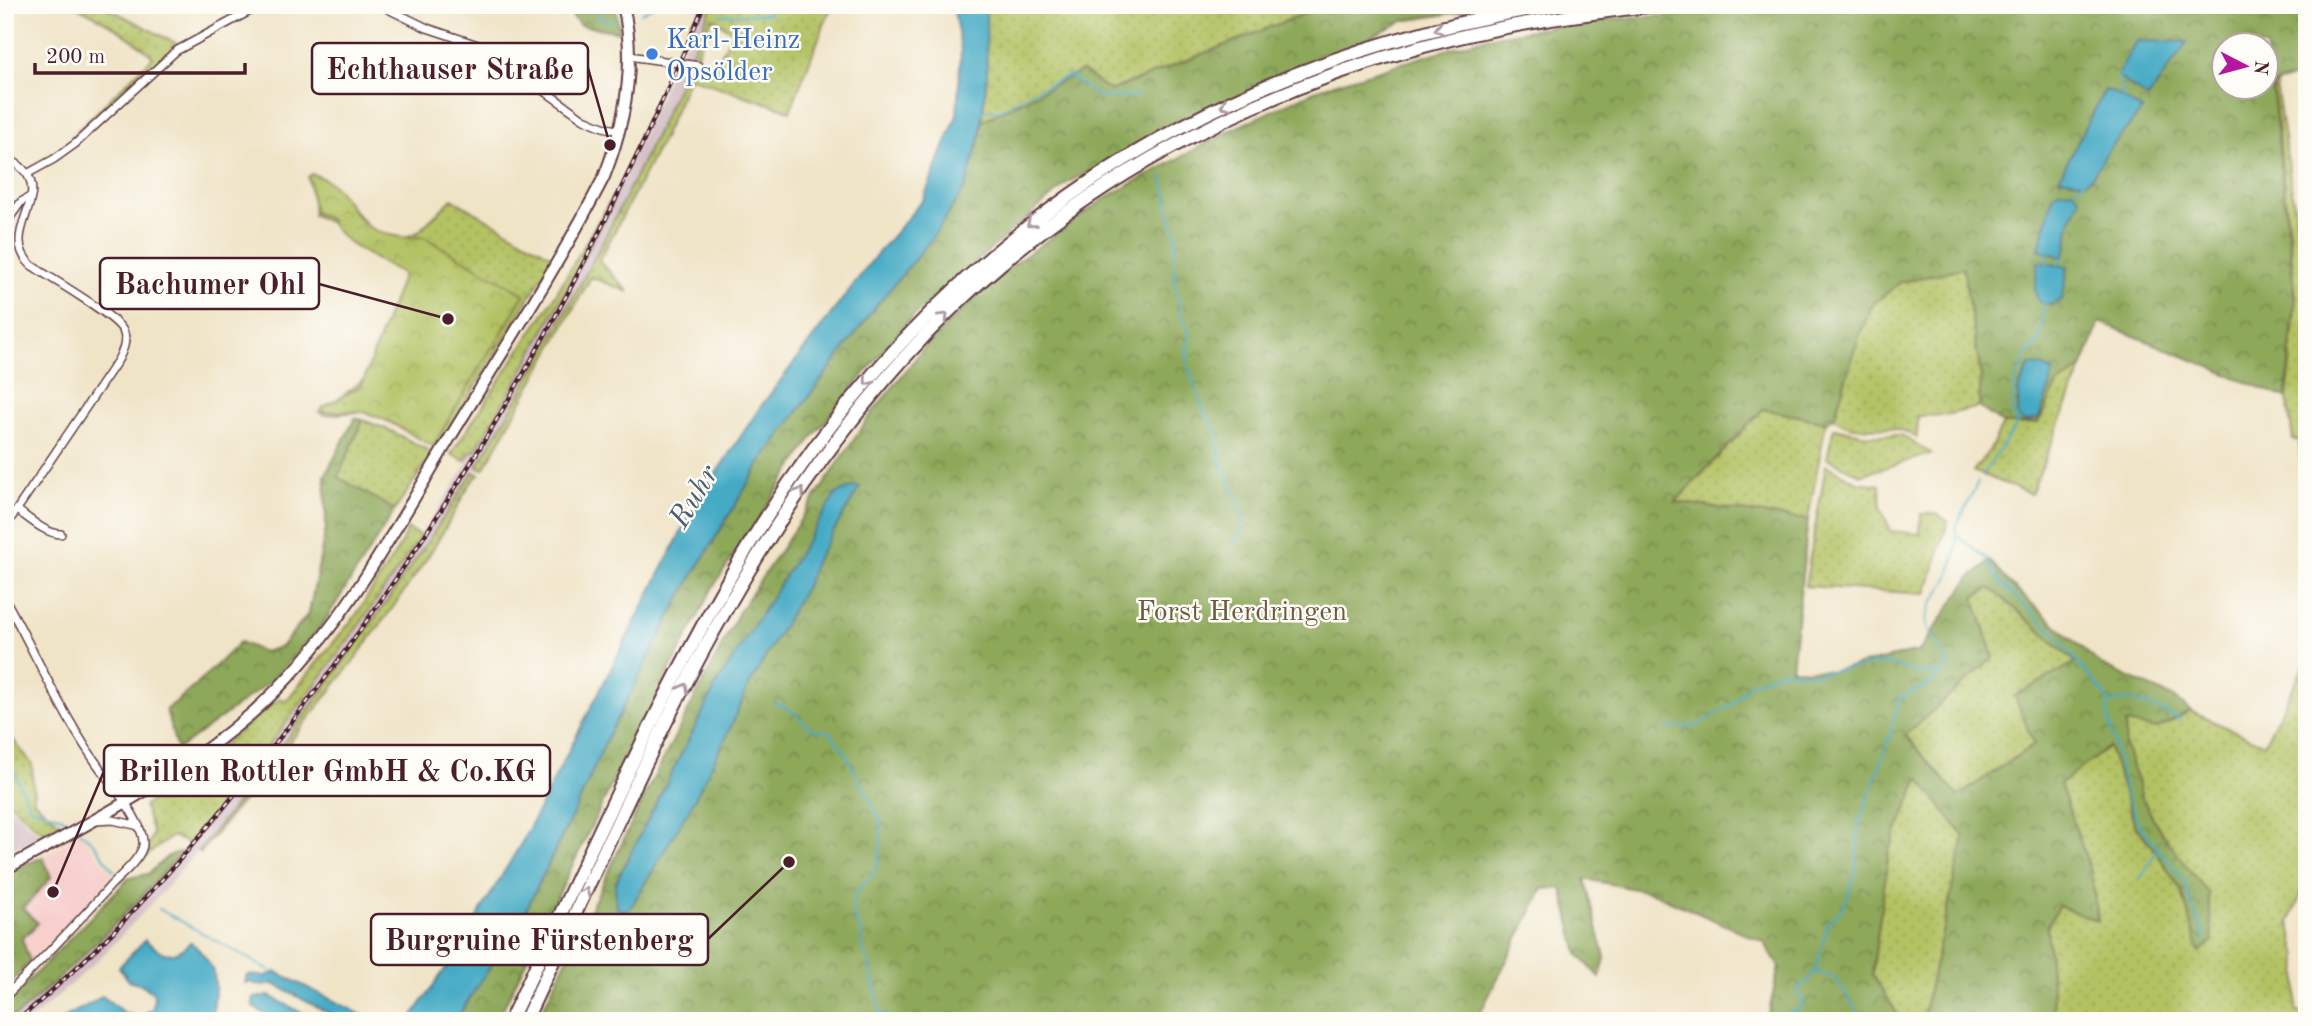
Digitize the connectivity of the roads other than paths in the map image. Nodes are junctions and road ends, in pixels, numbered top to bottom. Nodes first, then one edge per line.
1 (261, 5) edge
2 (380, 5) edge
3 (623, 5) edge
4 (1554, 5) edge
5 (1656, 5) edge
6 (629, 56) junction
7 (699, 66) dead end
8 (620, 131) junction
9 (5, 157) edge
10 (27, 174) junction
11 (29, 198) junction
12 (5, 224) edge
13 (17, 510) junction
14 (5, 527) edge
15 (61, 534) dead end
16 (5, 599) edge
17 (111, 783) junction
18 (152, 786) junction
19 (125, 803) junction
20 (94, 821) junction
21 (139, 826) junction
22 (5, 869) edge
23 (5, 998) edge
24 (510, 1021) edge
25 (525, 1021) edge

1 - 10 street
2 - 8 street
3 - 6 main road
4 -> 24 highway
25 -> 5 highway
6 - 7 street
6 - 8 main road
8 - 18 main road
9 - 10 street
10 - 11 street
11 - 12 street
11 - 13 street
13 - 14 street
13 - 15 street
16 - 17 street
17 - 18 street
17 - 19 street
18 - 19 main road
19 - 20 main road
19 - 21 street
20 - 21 street
20 - 22 main road
21 - 23 street

